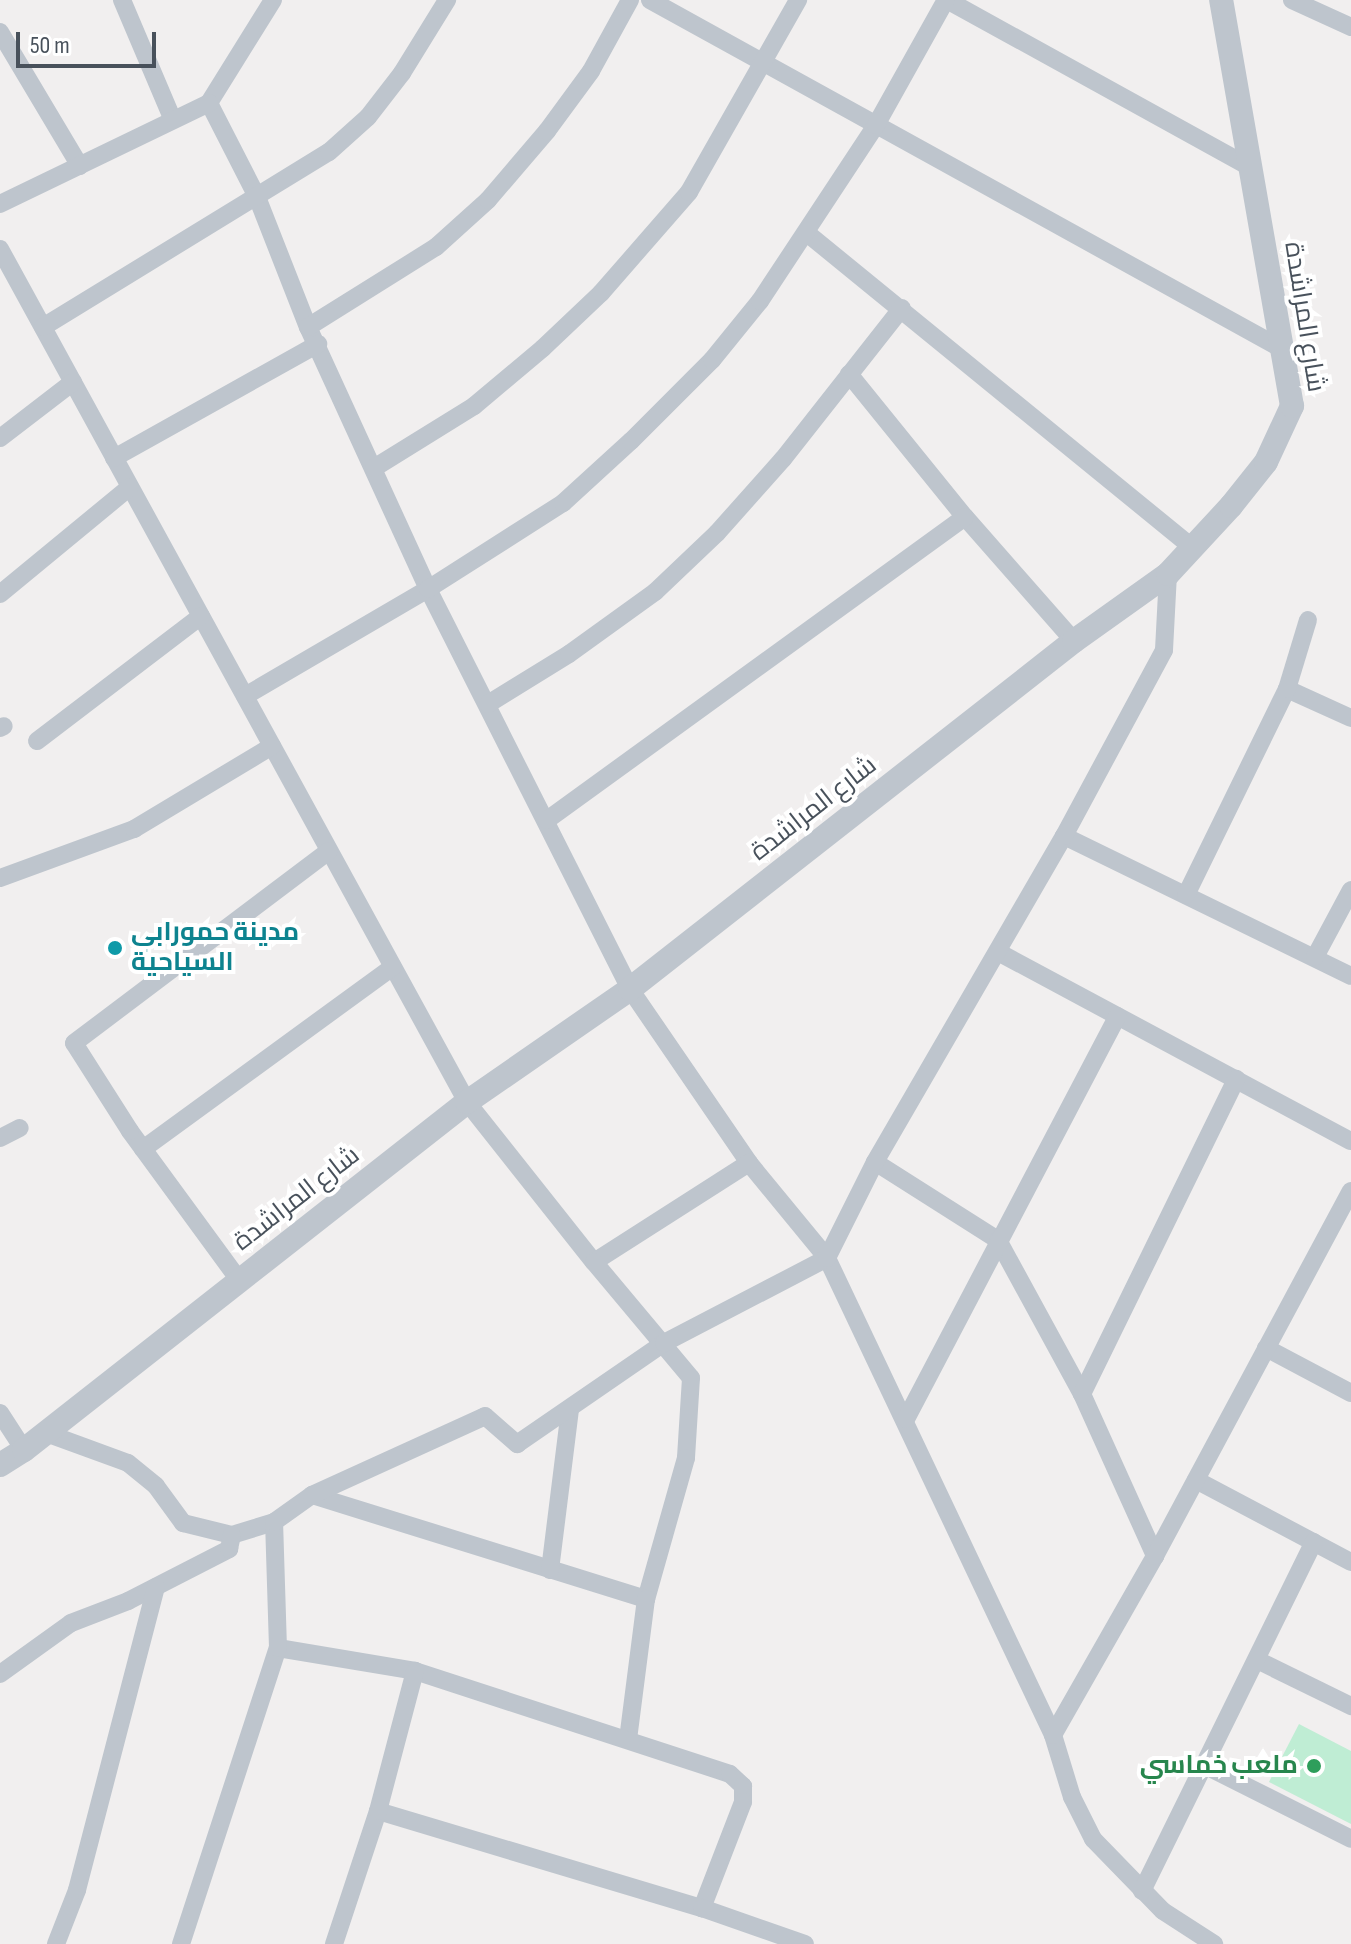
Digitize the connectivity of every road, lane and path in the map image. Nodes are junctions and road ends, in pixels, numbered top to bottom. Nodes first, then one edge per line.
1 (122, 0) edge
2 (273, 0) edge
3 (447, 0) edge
4 (630, 0) edge
5 (650, 0) edge
6 (798, 0) edge
7 (947, 0) edge
8 (1221, 0) edge
9 (1292, 0) edge
10 (1351, 27) edge
11 (0, 32) edge
12 (765, 64) junction
13 (209, 103) junction
14 (173, 120) junction
15 (876, 125) junction
16 (80, 166) junction
17 (1251, 168) junction
18 (257, 197) junction
19 (0, 204) edge
20 (808, 234) junction
21 (0, 249) edge
22 (7, 279) edge
23 (902, 308) junction
24 (43, 327) junction
25 (313, 336) junction
26 (1284, 350) junction
27 (849, 374) junction
28 (73, 382) junction
29 (0, 438) edge
30 (114, 458) junction
31 (374, 468) junction
32 (130, 487) junction
33 (965, 517) junction
34 (1191, 546) junction
35 (1168, 574) junction
36 (428, 589) junction
37 (0, 594) edge
38 (201, 616) junction
39 (1308, 620) dead end
40 (1074, 641) junction
41 (1287, 689) junction
42 (245, 696) junction
43 (488, 704) junction
44 (1351, 718) edge
45 (37, 741) dead end
46 (272, 746) junction
47 (547, 820) junction
48 (1064, 836) junction
49 (329, 851) junction
50 (0, 878) edge
51 (1351, 890) edge
52 (1186, 895) junction
53 (998, 952) junction
54 (1315, 957) junction
55 (393, 967) junction
56 (1351, 976) edge
57 (630, 989) junction
58 (1118, 1016) junction
59 (1236, 1079) junction
60 (467, 1102) junction
61 (20, 1128) dead end
62 (0, 1138) edge
63 (1351, 1141) edge
64 (143, 1149) junction
65 (875, 1162) junction
66 (749, 1163) junction
67 (1351, 1191) edge
68 (1344, 1218) edge
69 (998, 1240) junction
70 (827, 1258) junction
71 (594, 1262) junction
72 (239, 1280) junction
73 (664, 1343) junction
74 (1266, 1348) junction
75 (1351, 1393) edge
76 (1082, 1394) junction
77 (570, 1409) junction
78 (0, 1413) edge
79 (906, 1419) junction
80 (46, 1433) junction
81 (24, 1450) junction
82 (0, 1465) edge
83 (1196, 1480) junction
84 (312, 1495) junction
85 (274, 1522) junction
86 (232, 1535) junction
87 (1314, 1542) junction
88 (1155, 1556) junction
89 (1351, 1562) edge
90 (550, 1570) junction
91 (156, 1587) junction
92 (646, 1599) junction
93 (278, 1648) junction
94 (1257, 1660) junction
95 (415, 1671) junction
96 (0, 1674) edge
97 (1351, 1706) edge
98 (1053, 1735) junction
99 (628, 1739) junction
100 (1206, 1766) junction
101 (378, 1811) junction
102 (1351, 1839) edge
103 (1142, 1891) junction
104 (702, 1908) junction
105 (56, 1944) edge
106 (181, 1944) edge
107 (334, 1944) edge
108 (805, 1944) edge
109 (1214, 1944) edge

1 - 14 street
2 - 13 street
3 - 18 street
4 - 25 street
5 - 12 street
6 - 12 street
7 - 15 street
7 - 17 street
8 - 17 street, شارع المراشدة
9 - 10 street
11 - 16 street
12 - 15 street
12 - 31 street
13 - 14 street
13 - 18 street
14 - 16 street
15 - 20 street
15 - 26 street
16 - 19 street
17 - 26 street, شارع المراشدة
18 - 24 street
18 - 25 street
20 - 23 street
20 - 36 street
21 - 22 street
22 - 24 street
23 - 27 street
23 - 34 street
24 - 28 street
25 - 30 street
25 - 31 street
26 - 34 street, شارع المراشدة
27 - 33 street
27 - 43 street
28 - 29 street
28 - 30 street
30 - 32 street
31 - 36 street
32 - 37 street
32 - 38 street
33 - 40 street
33 - 47 street
34 - 35 street, شارع المراشدة
35 - 40 street, شارع المراشدة
35 - 48 street
36 - 42 street
36 - 43 street
38 - 42 street
38 - 45 street
39 - 41 street
40 - 57 street, شارع المراشدة
41 - 44 street
41 - 52 street
42 - 46 street
43 - 47 street
46 - 49 street
46 - 50 street
47 - 57 street
48 - 52 street
48 - 53 street
49 - 55 street
49 - 64 street
51 - 54 street
52 - 54 street
53 - 58 street
53 - 65 street
54 - 56 street
55 - 60 street
55 - 64 street
57 - 60 street, شارع المراشدة
57 - 66 street
58 - 59 street
58 - 69 street
59 - 63 street
59 - 76 street
60 - 71 street
60 - 72 street, شارع المراشدة
61 - 62 street
64 - 72 street
65 - 69 street
65 - 70 street
66 - 70 street
66 - 71 street
67 - 68 street
68 - 74 street
69 - 76 street
69 - 79 street
70 - 73 street
70 - 79 street
71 - 73 street
72 - 80 street, شارع المراشدة
73 - 77 street
73 - 92 street
74 - 75 street
74 - 83 street
76 - 88 street
77 - 84 street
77 - 90 street
78 - 81 street
79 - 98 street
80 - 81 street, شارع المراشدة
80 - 86 street
81 - 82 street, شارع المراشدة
83 - 87 street
83 - 88 street
84 - 85 street
84 - 90 street
85 - 86 street
85 - 93 street
86 - 91 street
87 - 89 street
87 - 94 street
88 - 98 street
90 - 92 street
91 - 96 street
91 - 105 street
92 - 99 street
93 - 95 street
93 - 106 street
94 - 97 street
94 - 100 street
95 - 99 street
95 - 101 street
98 - 103 street
99 - 104 street
100 - 102 street
100 - 103 street
101 - 104 street
101 - 107 street
103 - 109 street
104 - 108 street

